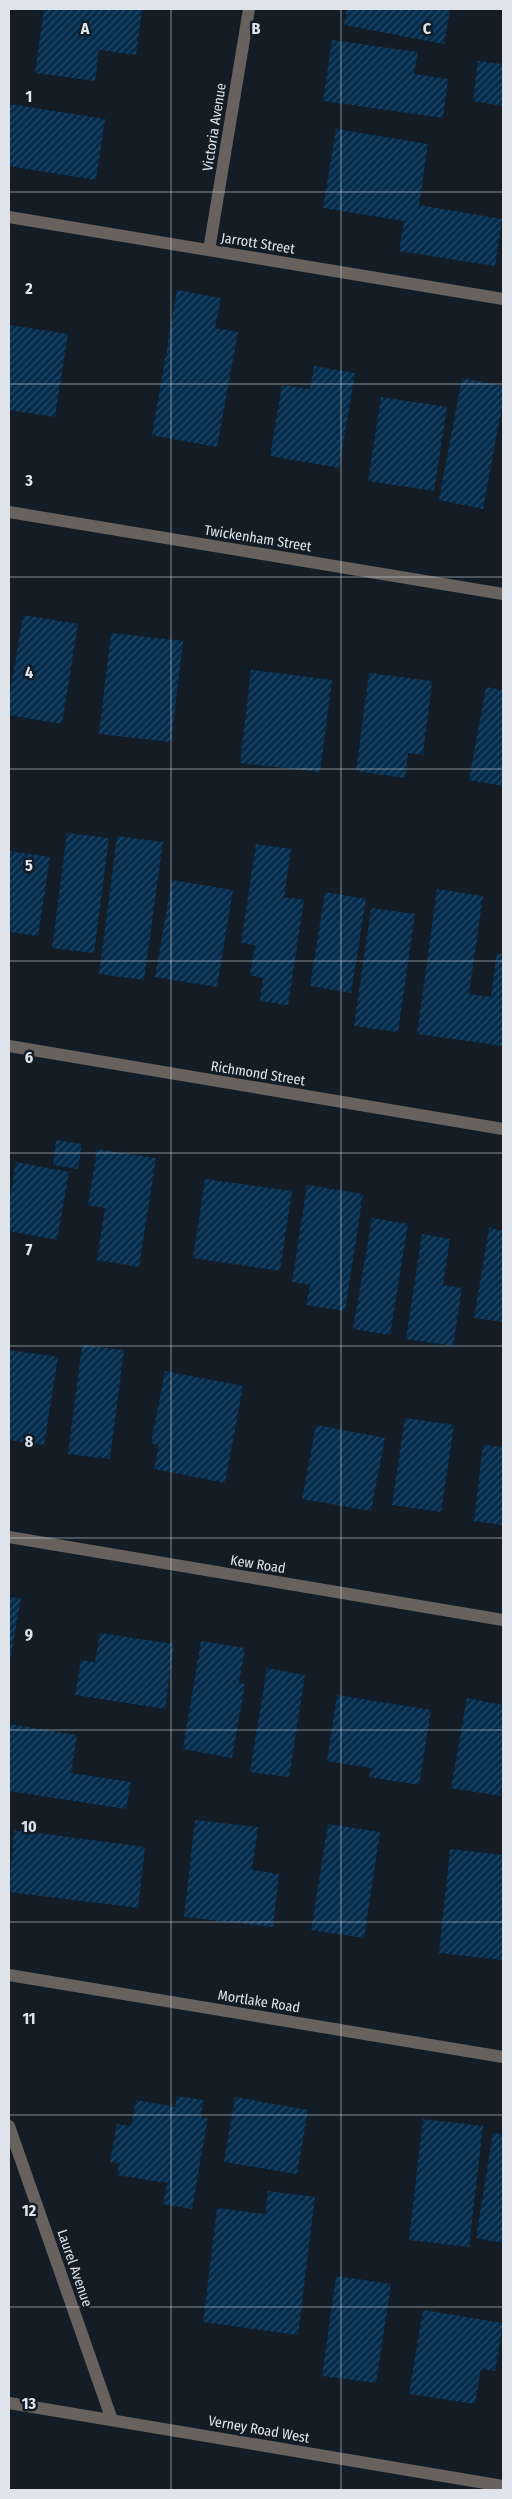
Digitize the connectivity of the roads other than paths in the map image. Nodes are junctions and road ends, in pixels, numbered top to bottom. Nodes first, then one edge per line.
1 (249, 9) edge
2 (9, 217) edge
3 (209, 250) junction
4 (503, 299) edge
5 (9, 512) edge
6 (503, 594) edge
7 (9, 1046) edge
8 (503, 1129) edge
9 (9, 1537) edge
10 (503, 1620) edge
11 (9, 1975) edge
12 (503, 2057) edge
13 (9, 2126) edge
14 (9, 2403) edge
15 (112, 2420) junction
16 (503, 2486) edge

1 - 3 street, Victoria Avenue
2 - 3 street, Jarrott Street
3 - 4 street, Jarrott Street
5 - 6 street, Twickenham Street
7 - 8 street, Richmond Street
9 - 10 street, Kew Road
11 - 12 street, Mortlake Road
13 - 15 street, Laurel Avenue
14 - 15 street, Verney Road West
15 - 16 street, Verney Road West

